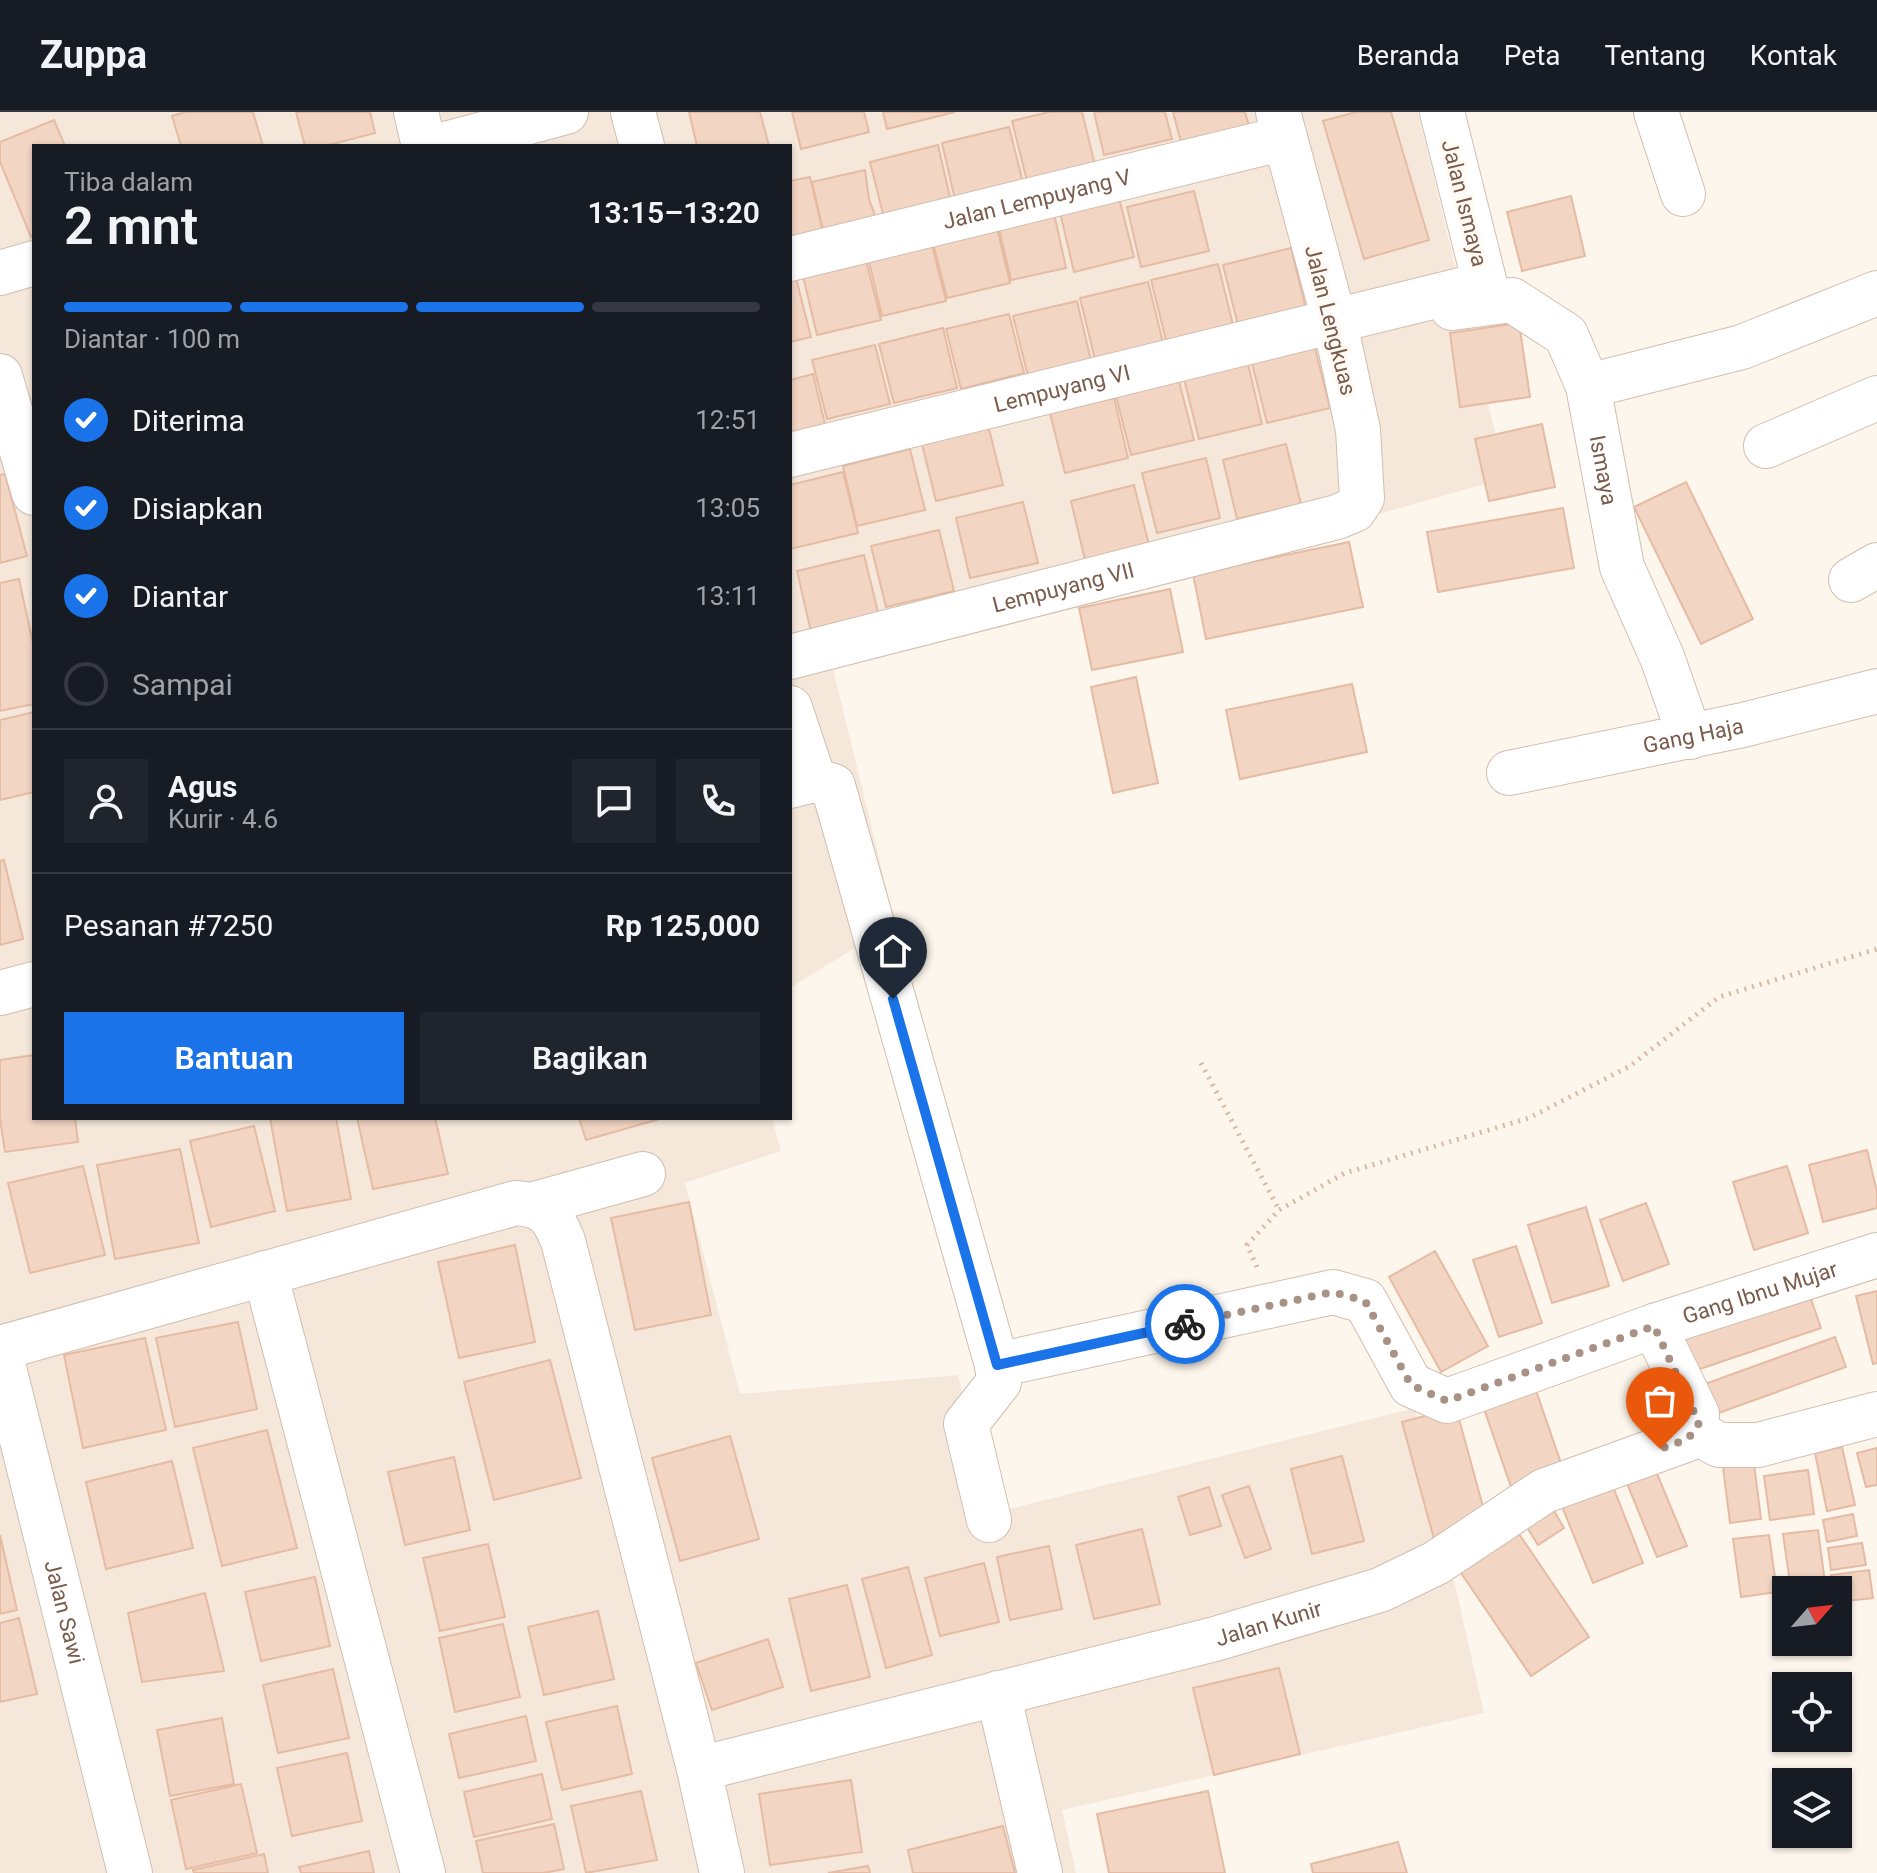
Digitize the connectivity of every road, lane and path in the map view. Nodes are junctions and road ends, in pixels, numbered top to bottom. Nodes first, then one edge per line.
1 (416, 112) edge
2 (566, 112) edge
3 (633, 112) edge
4 (1442, 112) edge
5 (1656, 112) edge
6 (1281, 125) edge
7 (424, 144) edge
8 (446, 144) edge
9 (641, 144) edge
10 (1683, 194) dead end
11 (792, 258) edge
12 (32, 264) edge
13 (0, 273) edge
14 (1877, 293) edge
15 (1446, 294) junction
16 (1335, 323) junction
17 (0, 376) edge
18 (1588, 386) junction
19 (1877, 398) edge
20 (1766, 446) dead end
21 (792, 455) edge
22 (31, 473) edge
23 (1337, 517) joint
24 (792, 656) edge
25 (1877, 691) edge
26 (792, 720) edge
27 (1690, 737) junction
28 (1509, 773) dead end
29 (802, 783) edge
30 (1877, 949) edge
31 (32, 985) edge
32 (0, 993) edge
33 (1201, 1063) dead end
34 (643, 1174) dead end
35 (535, 1204) junction
36 (1279, 1210) junction
37 (1877, 1255) edge
38 (265, 1273) junction
39 (1275, 1304) junction
40 (1654, 1326) junction
41 (0, 1350) edge
42 (997, 1365) junction
43 (1877, 1414) edge
44 (1696, 1432) junction
45 (989, 1520) dead end
46 (998, 1693) junction
47 (699, 1769) junction
48 (130, 1873) edge
49 (423, 1873) edge
50 (722, 1873) edge
51 (1040, 1873) edge

1 - 7 street
2 - 8 street
3 - 9 street
4 - 15 street, Jalan Ismaya
5 - 10 street
6 - 11 street, Jalan Lempuyang V
6 - 16 street, Jalan Lengkuas
12 - 13 street
14 - 18 street
15 - 16 street, Jalan Ismaya
15 - 18 street, Ismaya
16 - 21 street, Lempuyang VI
16 - 23 street, Jalan Lengkuas
17 - 22 street
18 - 27 street, Ismaya
19 - 20 street
23 - 24 street, Lempuyang VII
25 - 27 street, Gang Haja
26 - 29 street
27 - 28 street, Gang Haja
29 - 42 street
30 - 36 path
31 - 32 street
33 - 36 path
34 - 35 street
35 - 38 street
35 - 47 street
36 - 39 path
37 - 40 street, Gang Ibnu Mujar
38 - 41 street
38 - 49 street
39 - 40 street, Gang Ibnu Mujar
39 - 42 street, Gang Ibnu Mujar
40 - 44 street
41 - 48 street, Jalan Sawi
42 - 45 street
43 - 44 street
44 - 46 street, Jalan Kunir
46 - 47 street, Jalan Kunir
46 - 51 street
47 - 50 street

